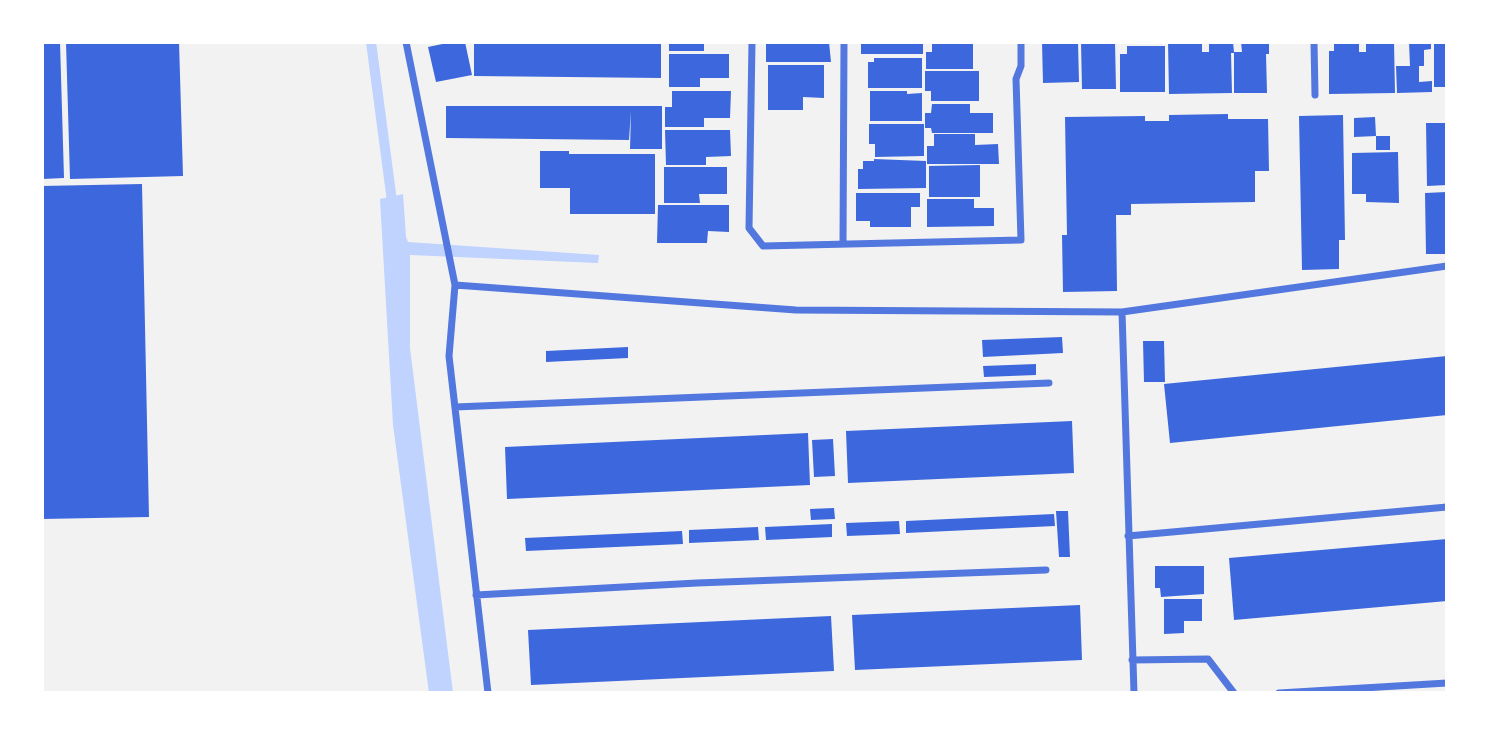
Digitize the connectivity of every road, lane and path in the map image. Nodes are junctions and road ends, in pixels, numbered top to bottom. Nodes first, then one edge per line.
1 (406, 42) edge
2 (752, 42) edge
3 (844, 42) edge
4 (1021, 42) edge
5 (1314, 42) edge
6 (1315, 95) dead end
7 (844, 244) junction
8 (1447, 266) edge
9 (455, 285) junction
10 (1122, 313) junction
11 (1049, 383) dead end
12 (455, 407) junction
13 (1447, 507) edge
14 (1128, 536) junction
15 (1046, 570) dead end
16 (476, 596) junction
17 (1132, 660) junction
18 (1447, 682) edge
19 (488, 693) edge
20 (1134, 693) edge
21 (1234, 693) edge
22 (1279, 693) edge

1 - 9 street
2 - 7 street
3 - 7 street
4 - 7 street
5 - 6 street
8 - 10 street
9 - 10 street
9 - 12 street
10 - 14 street
11 - 12 street
12 - 16 street
13 - 14 street
14 - 17 street
15 - 16 street
16 - 19 street
17 - 20 street
17 - 21 street
18 - 22 street

